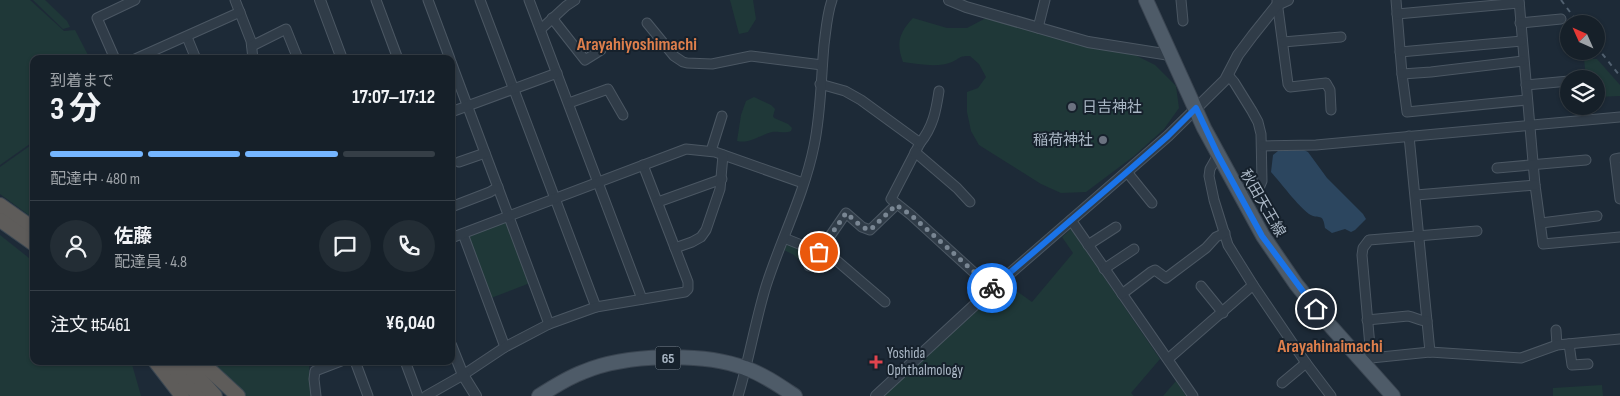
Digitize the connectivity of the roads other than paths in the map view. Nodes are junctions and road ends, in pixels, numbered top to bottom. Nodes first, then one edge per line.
1 (135, 0) edge
2 (235, 0) edge
3 (320, 0) edge
4 (376, 0) edge
5 (428, 0) edge
6 (480, 0) edge
7 (530, 0) edge
8 (575, 0) edge
9 (832, 0) edge
10 (949, 0) edge
11 (1045, 0) edge
12 (1146, 0) edge
13 (1182, 0) edge
14 (1288, 0) edge
15 (1396, 0) edge
16 (1277, 2) edge
17 (1519, 2) edge
18 (240, 12) junction
19 (1397, 14) junction
20 (552, 18) junction
21 (1560, 19) edge
22 (1183, 21) dead end
23 (647, 23) dead end
24 (1520, 23) junction
25 (1038, 28) junction
26 (541, 30) junction
27 (1341, 36) dead end
28 (186, 37) junction
29 (1522, 41) junction
30 (1283, 42) junction
31 (252, 46) junction
32 (601, 50) dead end
33 (1400, 52) junction
34 (114, 55) edge
35 (150, 55) edge
36 (194, 55) edge
37 (253, 55) edge
38 (296, 55) edge
39 (341, 55) edge
40 (397, 55) edge
41 (449, 55) edge
42 (1170, 55) junction
43 (1523, 60) junction
44 (822, 65) junction
45 (455, 71) edge
46 (557, 73) junction
47 (1402, 74) junction
48 (1228, 75) junction
49 (1560, 82) edge
50 (820, 84) junction
51 (1526, 85) junction
52 (514, 89) junction
53 (939, 91) dead end
54 (1527, 100) junction
55 (569, 103) junction
56 (468, 105) junction
57 (1196, 108) junction
58 (455, 110) edge
59 (1331, 110) dead end
60 (623, 114) dead end
61 (722, 116) dead end
62 (1620, 117) edge
63 (1530, 124) junction
64 (1409, 136) junction
65 (920, 143) junction
66 (1262, 146) junction
67 (710, 151) junction
68 (915, 152) junction
69 (485, 153) junction
70 (723, 155) junction
71 (1218, 155) junction
72 (1620, 158) edge
73 (1586, 160) dead end
74 (459, 162) dead end
75 (643, 165) junction
76 (1534, 165) junction
77 (1496, 168) dead end
78 (1127, 172) junction
79 (722, 179) junction
80 (598, 182) junction
81 (803, 183) junction
82 (1535, 185) junction
83 (498, 187) junction
84 (1416, 195) junction
85 (554, 198) junction
86 (1620, 199) edge
87 (1243, 200) junction
88 (658, 202) junction
89 (970, 202) dead end
90 (1152, 203) dead end
91 (0, 205) edge
92 (455, 205) edge
93 (896, 205) junction
94 (508, 216) junction
95 (1597, 216) dead end
96 (0, 220) edge
97 (1071, 220) junction
98 (1541, 223) junction
99 (30, 226) edge
100 (1116, 227) dead end
101 (1477, 231) dead end
102 (1224, 232) junction
103 (463, 234) junction
104 (1419, 236) junction
105 (455, 237) edge
106 (1620, 237) edge
107 (784, 238) junction
108 (30, 241) edge
109 (1088, 245) junction
110 (675, 248) junction
111 (1134, 249) dead end
112 (820, 250) junction
113 (809, 266) dead end
114 (1104, 269) junction
115 (1201, 286) dead end
116 (1253, 286) junction
117 (992, 289) junction
118 (1122, 294) junction
119 (642, 299) junction
120 (885, 302) dead end
121 (596, 307) junction
122 (1223, 313) junction
123 (1368, 320) junction
124 (1427, 321) junction
125 (549, 324) junction
126 (1556, 330) dead end
127 (1620, 339) edge
128 (1569, 344) junction
129 (1557, 345) junction
130 (505, 347) junction
131 (1430, 352) junction
132 (455, 355) edge
133 (1168, 358) junction
134 (1366, 360) junction
135 (1306, 364) junction
136 (1588, 364) dead end
137 (157, 365) edge
138 (172, 365) edge
139 (188, 365) edge
140 (204, 365) edge
141 (331, 365) edge
142 (356, 365) edge
143 (406, 365) edge
144 (746, 368) junction
145 (463, 375) junction
146 (1282, 383) dead end
147 (182, 396) edge
148 (199, 396) edge
149 (215, 396) edge
150 (238, 396) edge
151 (316, 396) edge
152 (368, 396) edge
153 (418, 396) edge
154 (426, 396) edge
155 (476, 396) edge
156 (539, 396) edge
157 (738, 396) edge
158 (795, 396) edge
159 (876, 396) edge
160 (1192, 396) edge
161 (1331, 396) edge
162 (1393, 396) edge

1 - 34 street
2 - 18 street
3 - 39 street
4 - 40 street
5 - 41 street
6 - 52 street
7 - 26 street
8 - 20 street
9 - 44 street
10 - 25 street
11 - 25 street
12 - 42 main road, 秋田天王線
13 - 22 street
14 - 16 street
15 - 19 street
16 - 30 street
16 - 48 street
17 - 19 street
17 - 24 street
18 - 28 street
18 - 31 street
19 - 33 street
20 - 26 street
20 - 32 street
21 - 24 street
23 - 44 street
24 - 29 street
25 - 42 street
26 - 46 street
27 - 30 street
28 - 35 street
28 - 36 street
29 - 33 street
29 - 43 street
30 - 59 street
31 - 37 street
31 - 38 street
33 - 47 street
42 - 57 main road, 秋田天王線
43 - 47 street
43 - 51 street
44 - 50 street
45 - 56 street
46 - 52 street
46 - 55 street
47 - 54 street
48 - 57 street
48 - 66 street
49 - 51 street
50 - 65 street
50 - 81 street
51 - 54 street
52 - 56 street
52 - 85 street
53 - 65 street
54 - 63 street
55 - 60 street
55 - 80 street
56 - 58 street
56 - 69 street
57 - 71 main road, 秋田天王線
57 - 78 street
61 - 67 street
62 - 63 street
63 - 64 street
63 - 76 street
64 - 66 street
64 - 84 street
65 - 68 street
66 - 87 street
67 - 70 street
67 - 75 street
68 - 89 street
68 - 93 street
69 - 74 street
69 - 83 street
70 - 79 street
70 - 81 street
71 - 87 main road, 秋田天王線
71 - 102 street
72 - 86 street
73 - 76 street
75 - 80 street
75 - 88 street
76 - 77 street
76 - 82 street
78 - 90 street
78 - 97 street
79 - 88 street
79 - 110 street
80 - 85 street
80 - 119 street
81 - 107 street
82 - 84 street
82 - 98 street
83 - 92 street
83 - 94 street
84 - 104 street
85 - 94 street
85 - 121 street
87 - 134 main road, 秋田天王線
88 - 110 street
91 - 99 highway
93 - 112 street
93 - 117 street
94 - 103 street
94 - 125 street
95 - 98 street
96 - 108 highway
97 - 109 street
97 - 117 street
98 - 106 street
100 - 109 street
101 - 104 street
102 - 116 street
102 - 118 street
103 - 105 street
103 - 130 street
104 - 123 street
104 - 124 street
107 - 112 street
107 - 144 street
109 - 114 street
110 - 119 street
111 - 114 street
112 - 113 street
112 - 120 street
114 - 118 street
115 - 122 street
116 - 122 street
116 - 135 street
117 - 159 street
118 - 133 street
119 - 121 street
121 - 125 street
122 - 133 street
123 - 124 street
123 - 134 street
124 - 131 street
125 - 130 street
126 - 129 street
127 - 128 street
128 - 129 street
128 - 136 street
129 - 131 street
130 - 145 street
131 - 134 street
132 - 145 street
133 - 160 street
134 - 162 main road, 秋田天王線
135 - 146 street
135 - 161 street
137 - 147 highway
138 - 148 highway
139 - 149 highway
140 - 150 highway
141 - 151 street
142 - 152 street
143 - 153 street
144 - 156 main road, 65
144 - 157 street
144 - 158 main road, 65
145 - 154 street
145 - 155 street

